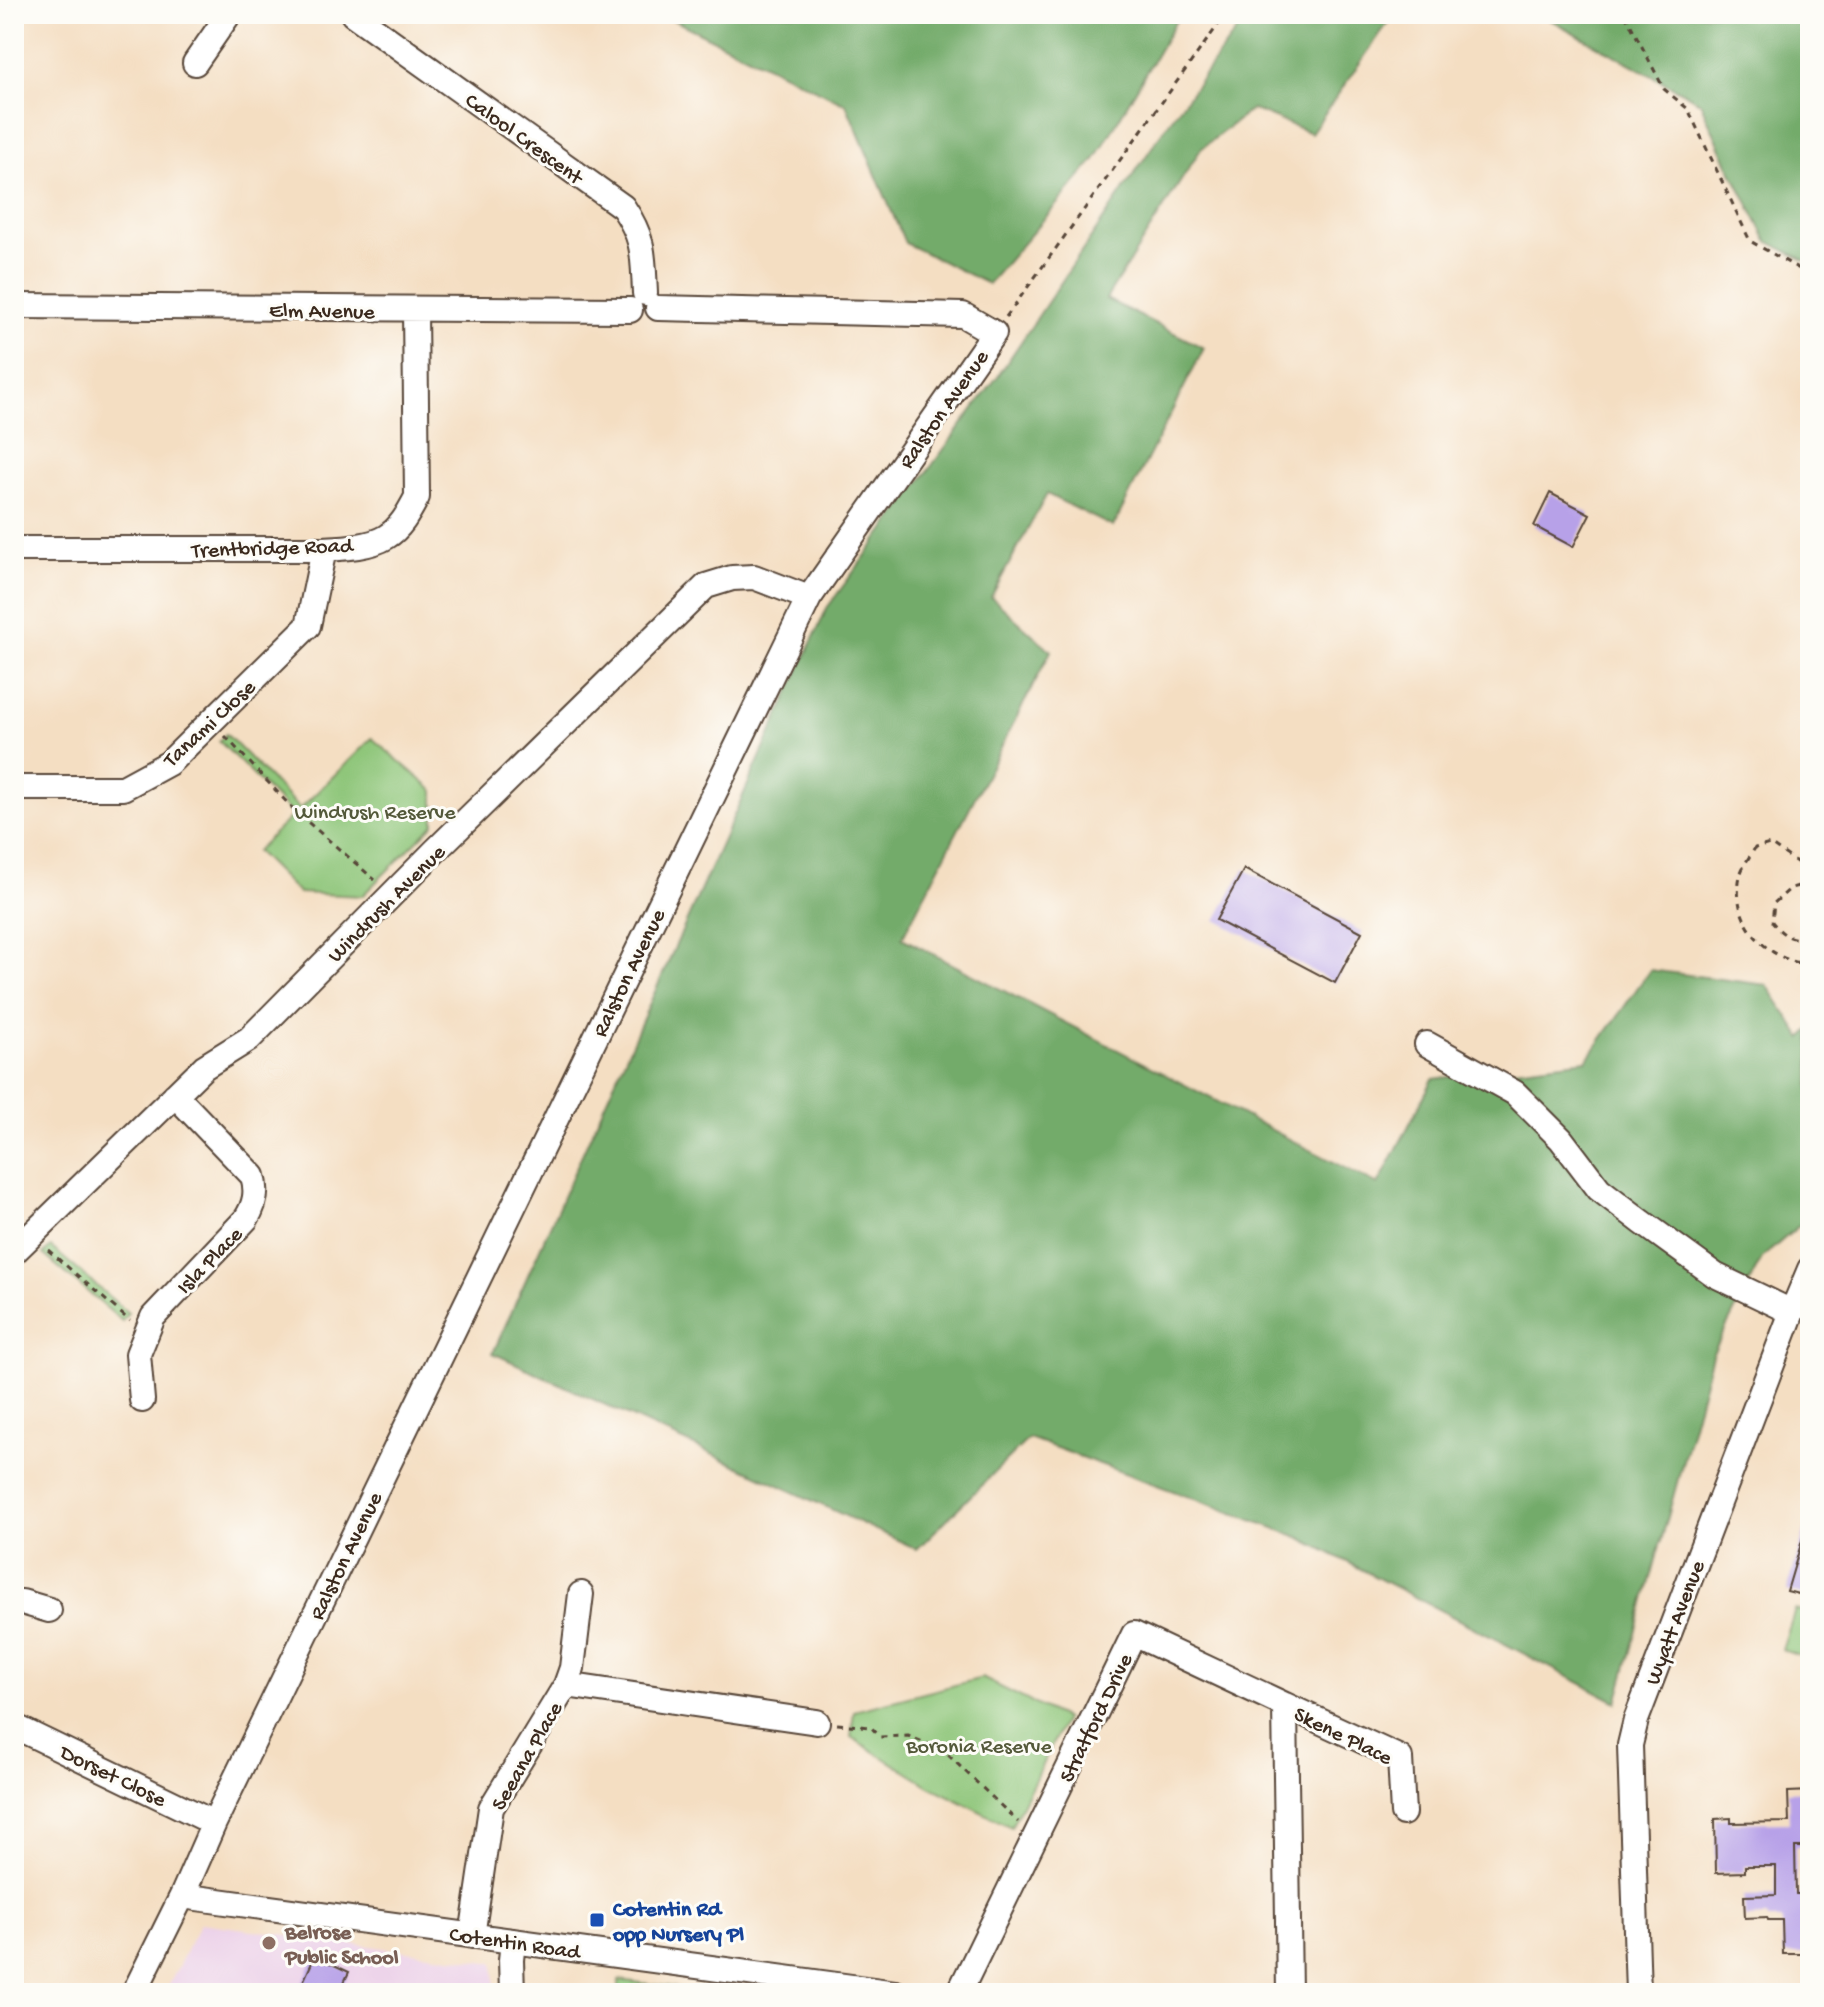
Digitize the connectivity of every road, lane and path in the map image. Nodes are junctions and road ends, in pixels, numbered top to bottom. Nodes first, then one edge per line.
1 (229, 14) edge
2 (353, 14) edge
3 (1226, 14) edge
4 (1625, 14) edge
5 (195, 63) dead end
6 (1810, 275) edge
7 (645, 304) junction
8 (14, 306) edge
9 (415, 310) junction
10 (994, 333) junction
11 (14, 549) edge
12 (324, 549) junction
13 (809, 598) junction
14 (1810, 710) edge
15 (211, 721) junction
16 (1810, 763) edge
17 (14, 788) edge
18 (1810, 866) edge
19 (1810, 883) edge
20 (392, 895) junction
21 (1810, 936) edge
22 (1810, 965) edge
23 (1427, 1044) dead end
24 (175, 1095) junction
25 (23, 1244) edge
26 (1810, 1269) edge
27 (1792, 1312) junction
28 (146, 1333) junction
29 (142, 1400) dead end
30 (581, 1594) dead end
31 (14, 1603) edge
32 (49, 1610) dead end
33 (566, 1685) junction
34 (1285, 1705) junction
35 (817, 1722) joint
36 (14, 1726) edge
37 (1403, 1813) dead end
38 (214, 1823) junction
39 (1035, 1839) junction
40 (182, 1896) junction
41 (472, 1936) junction
42 (513, 1941) junction
43 (738, 1982) edge
44 (134, 1993) edge
45 (512, 1993) edge
46 (896, 1993) edge
47 (959, 1993) edge
48 (1289, 1993) edge
49 (1638, 1993) edge

1 - 5 street
2 - 7 street, Calool Crescent
3 - 10 path, Ralston Avenue
4 - 6 path
7 - 9 street, Elm Avenue
7 - 10 street, Elm Avenue
8 - 9 street, Elm Avenue
9 - 12 street, Trentbridge Road
10 - 13 street, Ralston Avenue
11 - 12 street, Trentbridge Road
12 - 15 street, Tanami Close
13 - 20 street, Windrush Avenue
13 - 38 street, Ralston Avenue
14 - 16 path
15 - 17 street, Tanami Close
15 - 20 path
18 - 22 path
19 - 21 path
20 - 24 street, Windrush Avenue
23 - 27 street
24 - 25 street, Windrush Avenue
24 - 28 street, Isla Place
25 - 28 path
26 - 27 street, Wyatt Avenue
27 - 49 street, Wyatt Avenue
28 - 29 street, Isla Place
30 - 33 street
31 - 32 street
33 - 35 street, Seeana Place
33 - 41 street, Seeana Place
34 - 37 street, Skene Place
34 - 39 street, Stratford Drive
34 - 48 street
35 - 39 path
36 - 38 street, Dorset Close
38 - 40 street, Ralston Avenue
39 - 47 street, Stratford Drive
40 - 41 street, Cotentin Road
40 - 44 street, Ralston Avenue
41 - 42 street, Cotentin Road
42 - 43 street, Cotentin Road
42 - 45 street
43 - 46 street, Cotentin Road

